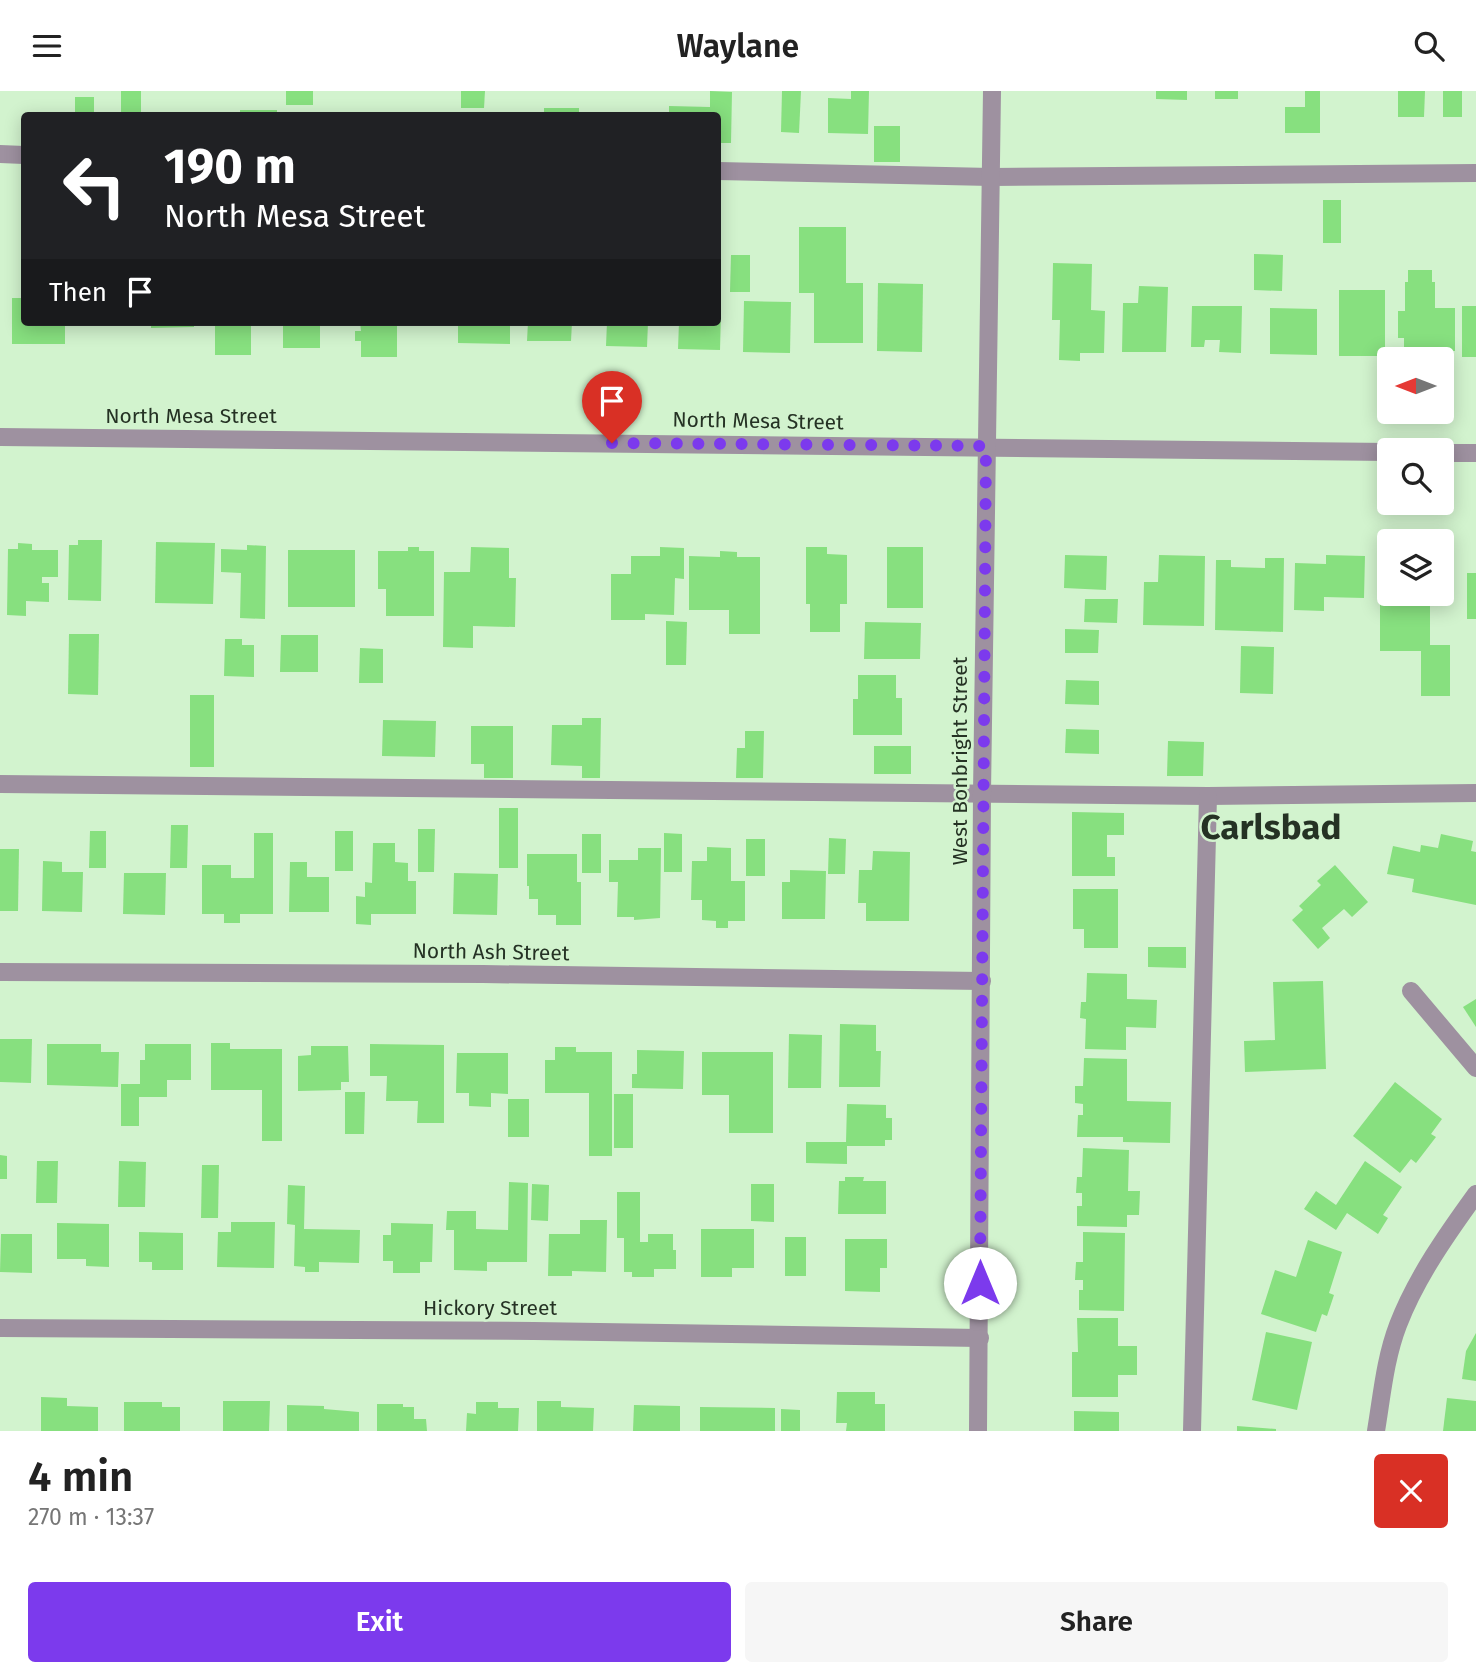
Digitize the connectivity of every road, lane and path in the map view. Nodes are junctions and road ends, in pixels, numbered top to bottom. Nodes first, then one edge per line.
1 (992, 91) edge
2 (0, 154) edge
3 (21, 155) edge
4 (721, 171) edge
5 (1476, 173) edge
6 (991, 177) junction
7 (0, 437) edge
8 (986, 446) junction
9 (1377, 452) edge
10 (1454, 453) edge
11 (1476, 453) edge
12 (0, 784) edge
13 (982, 793) junction
14 (1476, 793) edge
15 (1208, 796) junction
16 (0, 972) edge
17 (982, 981) junction
18 (1411, 991) dead end
19 (1476, 1068) edge
20 (1476, 1194) edge
21 (0, 1328) edge
22 (979, 1338) junction
23 (978, 1431) edge
24 (1192, 1431) edge
25 (1376, 1431) edge

1 - 6 street, West Bonbright Street
2 - 3 street
4 - 6 street
5 - 6 street
6 - 8 street, West Bonbright Street
7 - 8 street, North Mesa Street
8 - 9 street, North Mesa Street
8 - 13 street, West Bonbright Street
10 - 11 street
12 - 13 street
13 - 15 street
13 - 17 street, West Bonbright Street
14 - 15 street
15 - 24 street
16 - 17 street, North Ash Street
17 - 22 street, West Bonbright Street
18 - 19 street
20 - 25 street
21 - 22 street, Hickory Street
22 - 23 street, West Bonbright Street

